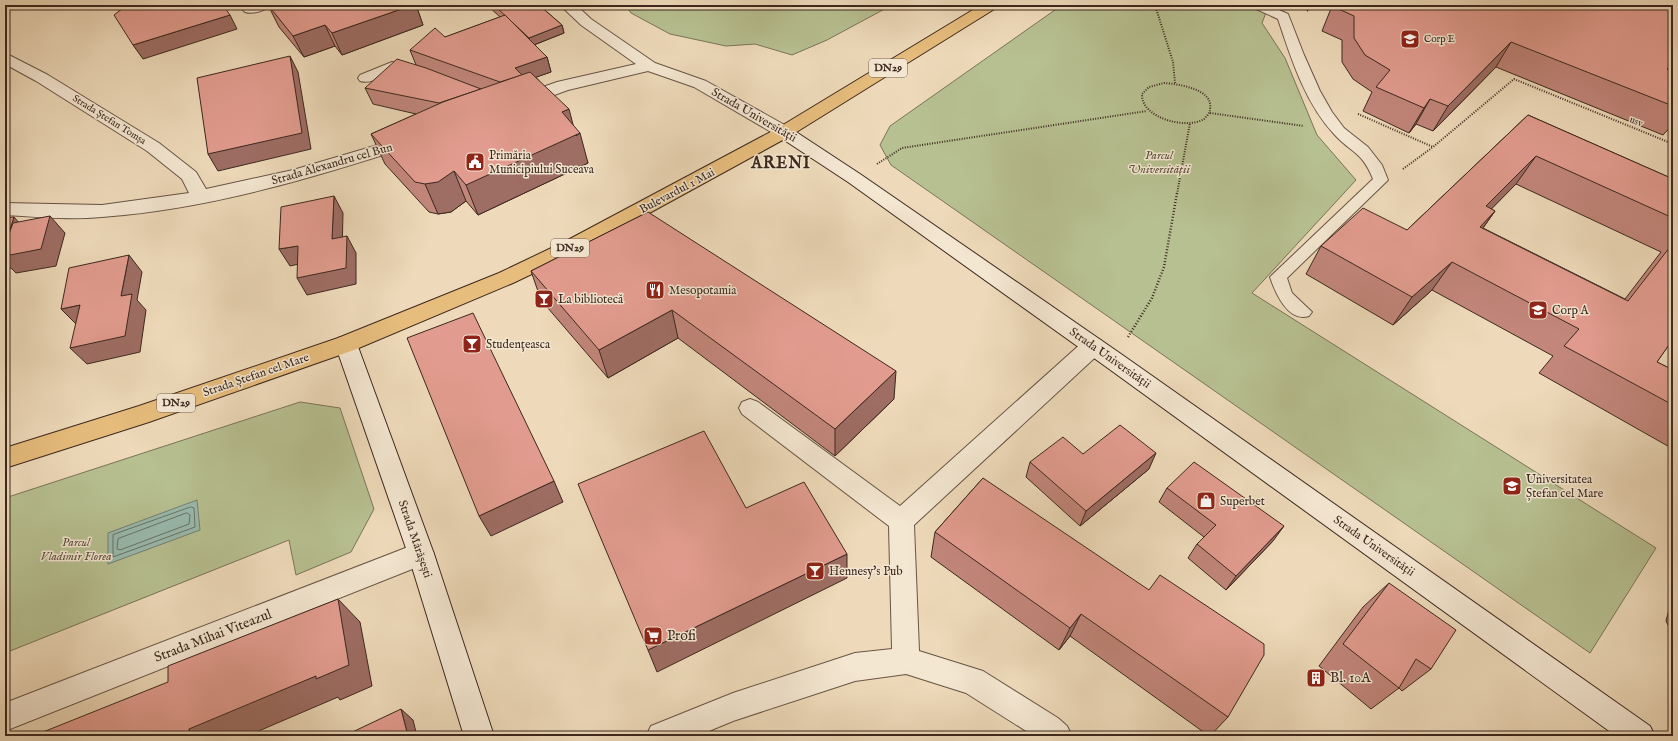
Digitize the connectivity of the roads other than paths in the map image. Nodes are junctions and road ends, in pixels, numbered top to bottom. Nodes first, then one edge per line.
1 (567, 5) edge
2 (991, 5) edge
3 (1258, 5) edge
4 (5, 58) edge
5 (649, 66) junction
6 (426, 76) edge
7 (366, 78) dead end
8 (505, 105) edge
9 (784, 132) junction
10 (425, 135) edge
11 (200, 197) junction
12 (5, 209) edge
13 (1303, 312) dead end
14 (346, 344) junction
15 (1093, 346) junction
16 (750, 408) dead end
17 (5, 458) edge
18 (901, 520) junction
19 (421, 554) junction
20 (906, 661) junction
21 (5, 718) edge
22 (479, 736) edge
23 (661, 736) edge
24 (1057, 736) edge
25 (1640, 736) edge

1 - 5 street, Strada Universității
2 - 9 main road, Bulevardul 1 Mai / DN29
3 - 13 lane
4 - 11 street, Strada Ștefan Tomșa
5 - 8 street
5 - 9 street, Strada Universității
6 - 7 street
9 - 14 main road, Bulevardul 1 Mai / DN29
9 - 15 street, Strada Universității
10 - 11 street, Strada Alexandru cel Bun
11 - 12 street, Strada Alexandru cel Bun
14 - 17 main road, Strada Ștefan cel Mare / DN29
14 - 19 street, Strada Mărășești
15 - 18 street
15 - 25 street, Strada Universității
16 - 18 street
18 - 20 street
19 - 21 street, Strada Mihai Viteazul
19 - 22 street, Strada Mărășești
20 - 23 street
20 - 24 street

